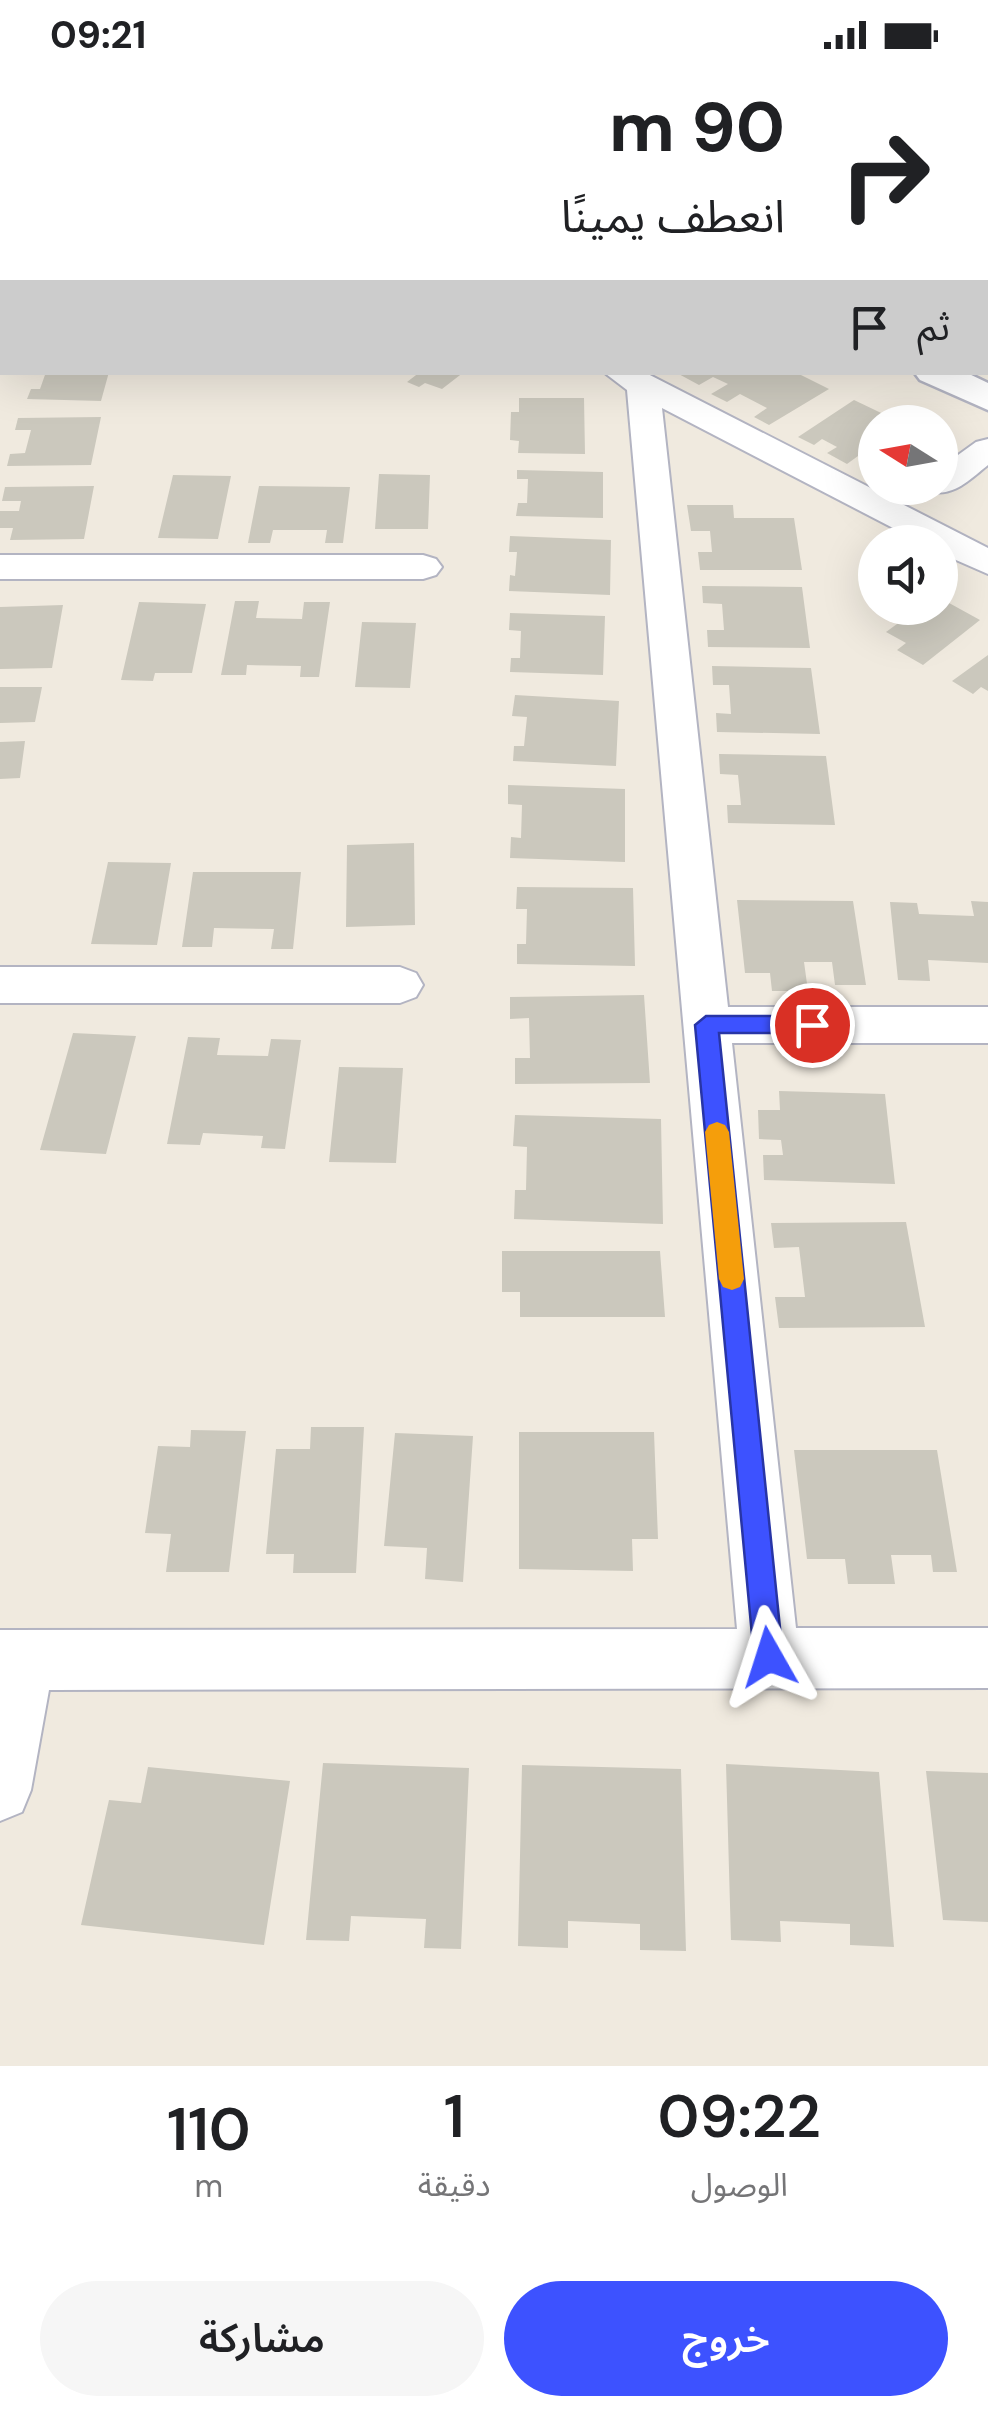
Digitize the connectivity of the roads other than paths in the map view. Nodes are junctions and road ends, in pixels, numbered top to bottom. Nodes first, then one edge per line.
1 (939, 375) edge
2 (632, 379) edge
3 (988, 398) edge
4 (988, 449) edge
5 (958, 471) edge
6 (912, 505) edge
7 (897, 516) junction
8 (988, 563) edge
9 (0, 567) edge
10 (423, 567) dead end
11 (0, 985) edge
12 (400, 986) dead end
13 (988, 1024) edge
14 (706, 1025) junction
15 (769, 1657) junction
16 (988, 1658) edge
17 (12, 1660) edge
18 (0, 1790) edge

1 - 3 street
2 - 7 street
2 - 14 street
4 - 5 street
6 - 7 street
7 - 8 street
9 - 10 street
11 - 12 street
13 - 14 street
14 - 15 street
15 - 16 street
15 - 17 street
17 - 18 street

